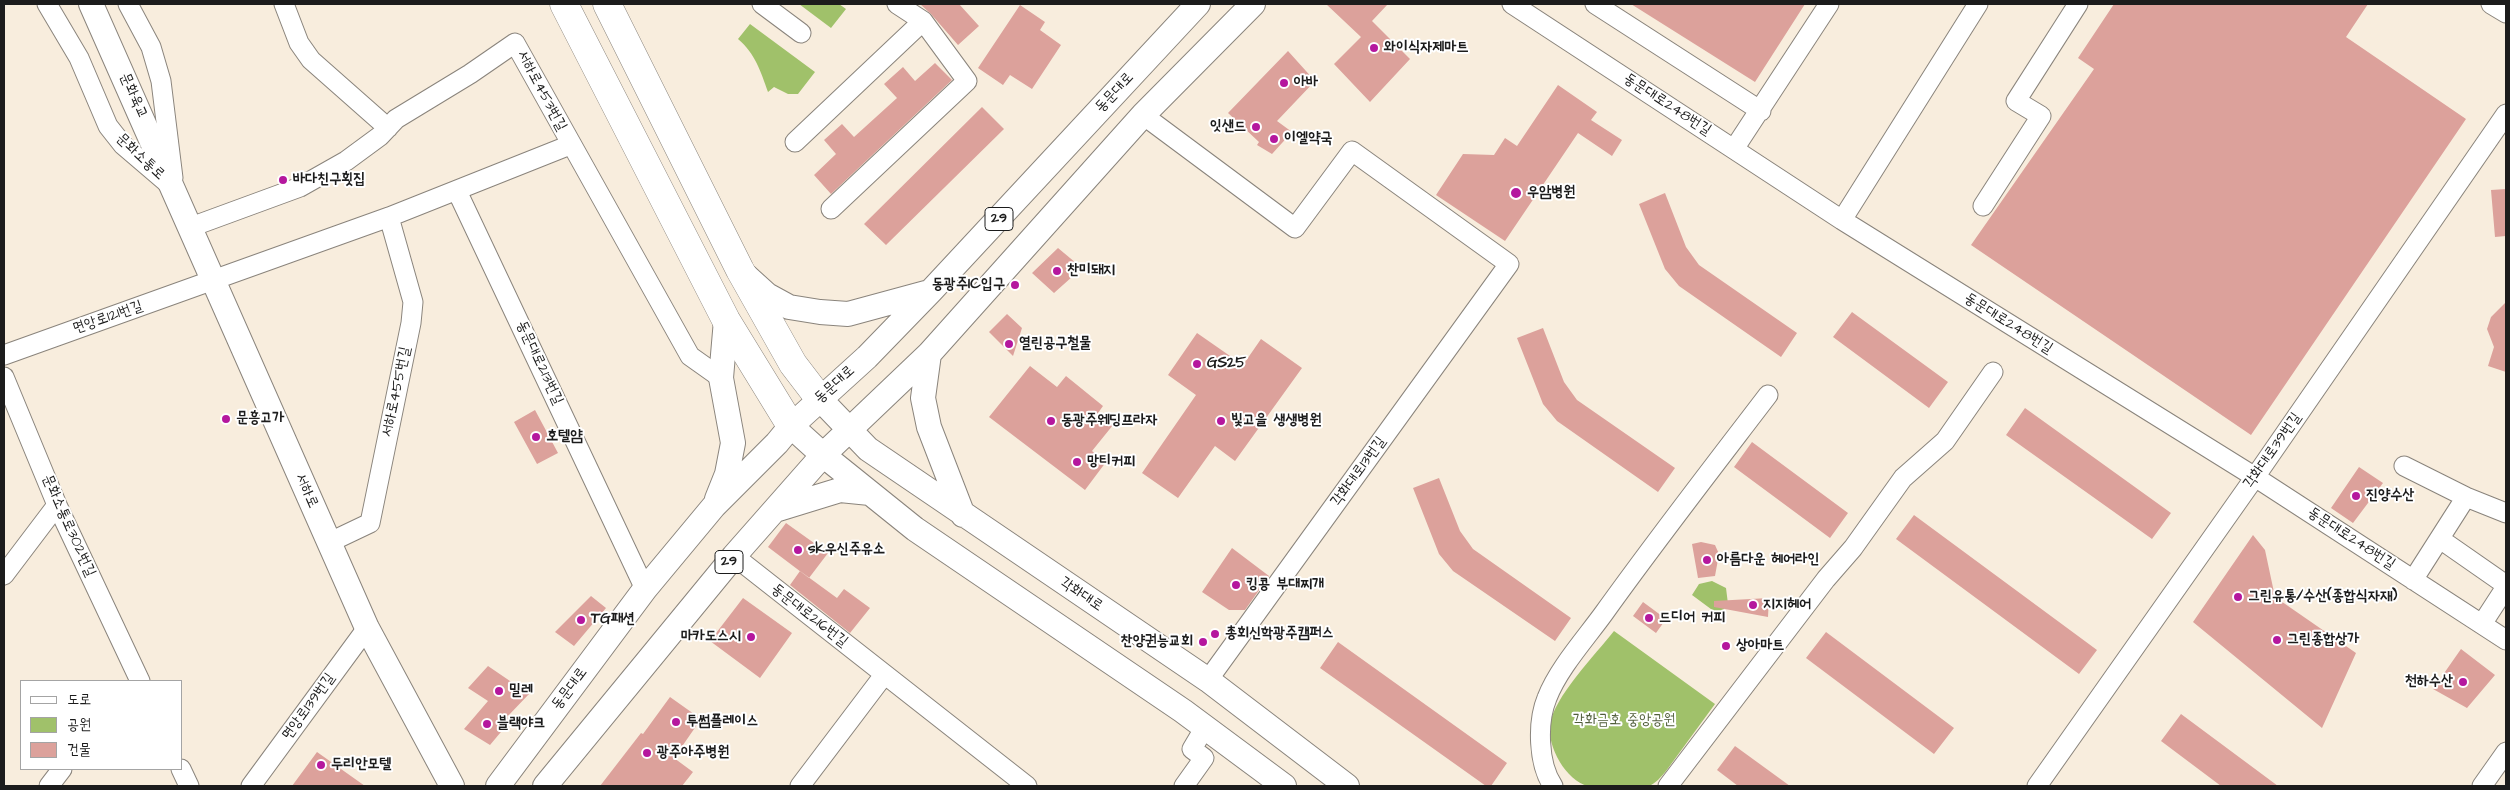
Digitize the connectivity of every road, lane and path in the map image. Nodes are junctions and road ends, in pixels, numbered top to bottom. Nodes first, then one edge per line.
1 (47, 4) edge
2 (92, 4) edge
3 (128, 4) edge
4 (284, 4) edge
5 (564, 4) edge
6 (607, 4) edge
7 (762, 4) edge
8 (898, 4) edge
9 (1198, 4) edge
10 (1253, 4) edge
11 (1512, 4) edge
12 (1595, 4) edge
13 (1829, 4) edge
14 (1978, 4) edge
15 (2078, 4) edge
16 (2491, 4) edge
17 (2506, 13) edge
18 (923, 22) junction
19 (801, 33) dead end
20 (1761, 111) junction
21 (2506, 114) edge
22 (1143, 115) junction
23 (388, 128) junction
24 (795, 142) dead end
25 (570, 146) junction
26 (1734, 149) junction
27 (175, 189) junction
28 (457, 191) junction
29 (1983, 206) dead end
30 (831, 209) dead end
31 (389, 217) junction
32 (1842, 220) junction
33 (190, 227) junction
34 (740, 270) junction
35 (213, 281) junction
36 (931, 291) junction
37 (726, 320) junction
38 (929, 354) junction
39 (4, 355) edge
40 (1993, 372) dead end
41 (4, 377) edge
42 (721, 378) junction
43 (1768, 395) dead end
44 (820, 398) junction
45 (791, 426) junction
46 (849, 429) junction
47 (823, 455) junction
48 (2404, 466) dead end
49 (2255, 477) junction
50 (870, 493) junction
51 (2466, 497) junction
52 (57, 506) junction
53 (714, 506) junction
54 (775, 510) junction
55 (2506, 513) edge
56 (963, 515) junction
57 (2440, 539) junction
58 (328, 543) junction
59 (734, 556) junction
60 (4, 575) edge
61 (2413, 580) junction
62 (2506, 586) edge
63 (645, 589) junction
64 (2482, 624) junction
65 (367, 628) junction
66 (2506, 640) edge
67 (884, 675) junction
68 (135, 678) edge
69 (1208, 680) junction
70 (1205, 727) junction
71 (2506, 752) edge
72 (61, 770) edge
73 (181, 770) edge
74 (1021, 784) edge
75 (48, 786) edge
76 (189, 786) edge
77 (251, 786) edge
78 (452, 786) edge
79 (498, 786) edge
80 (545, 786) edge
81 (800, 786) edge
82 (1184, 786) edge
83 (1284, 786) edge
84 (1347, 786) edge
85 (1553, 786) edge
86 (1668, 786) edge
87 (2037, 786) edge
88 (2482, 786) edge

1 - 27 street, 문화소통로
2 - 27 main road, 문화육교
3 - 27 street, 문화소통로
4 - 23 street
5 - 37 highway
6 - 34 highway
7 - 19 street
8 - 18 street
9 - 36 main road, 동문대로 / 29
10 - 22 main road, 29
11 - 26 street, 동문대로248번길
12 - 20 street
13 - 20 street
14 - 32 street
15 - 29 street
16 - 17 street
18 - 24 street
18 - 30 street
20 - 26 street
21 - 49 street, 각화대로39번길
22 - 38 main road, 29
22 - 69 street, 각화대로13번길
23 - 25 street, 서하로453번길
23 - 33 street, 서하로453번길
25 - 28 street
25 - 42 street, 서하로453번길
26 - 32 street, 동문대로248번길
27 - 33 main road, 서하로
28 - 31 street
28 - 63 street, 동문대로213번길
31 - 35 street
31 - 58 street, 서하로455번길
32 - 49 street, 동문대로248번길
33 - 35 main road, 서하로
34 - 36 main road
34 - 44 highway
35 - 39 street, 면앙로121번길
35 - 58 main road, 서하로
36 - 44 main road, 동문대로 / 29
37 - 42 main road
37 - 45 highway
38 - 46 main road, 29
38 - 56 main road
40 - 86 street
41 - 52 street, 문화소통로302번길
42 - 53 main road
43 - 85 street
44 - 45 main road, 동문대로 / 29
44 - 46 main road, 각화대로
45 - 47 main road
45 - 53 main road, 동문대로 / 29
46 - 47 main road, 29
46 - 56 main road, 각화대로
47 - 50 main road
47 - 54 main road, 29
48 - 51 street
49 - 61 street, 동문대로248번길
49 - 87 street, 각화대로39번길
50 - 54 main road
50 - 70 main road
51 - 55 street
51 - 57 street
52 - 60 street
52 - 68 street, 문화소통로302번길
53 - 63 main road, 동문대로 / 29
54 - 59 main road, 29
56 - 69 main road, 각화대로
57 - 61 street
57 - 62 street
58 - 65 main road, 서하로
59 - 67 street, 동문대로216번길
59 - 80 main road, 29
61 - 64 street, 동문대로248번길
62 - 64 street
63 - 79 main road, 동문대로 / 29
64 - 66 street, 동문대로248번길
65 - 77 street, 면앙로139번길
65 - 78 main road, 서하로
67 - 74 street, 동문대로216번길
67 - 81 street
69 - 84 main road, 각화대로
70 - 82 street
70 - 83 main road
71 - 88 street
72 - 75 street
73 - 76 street

